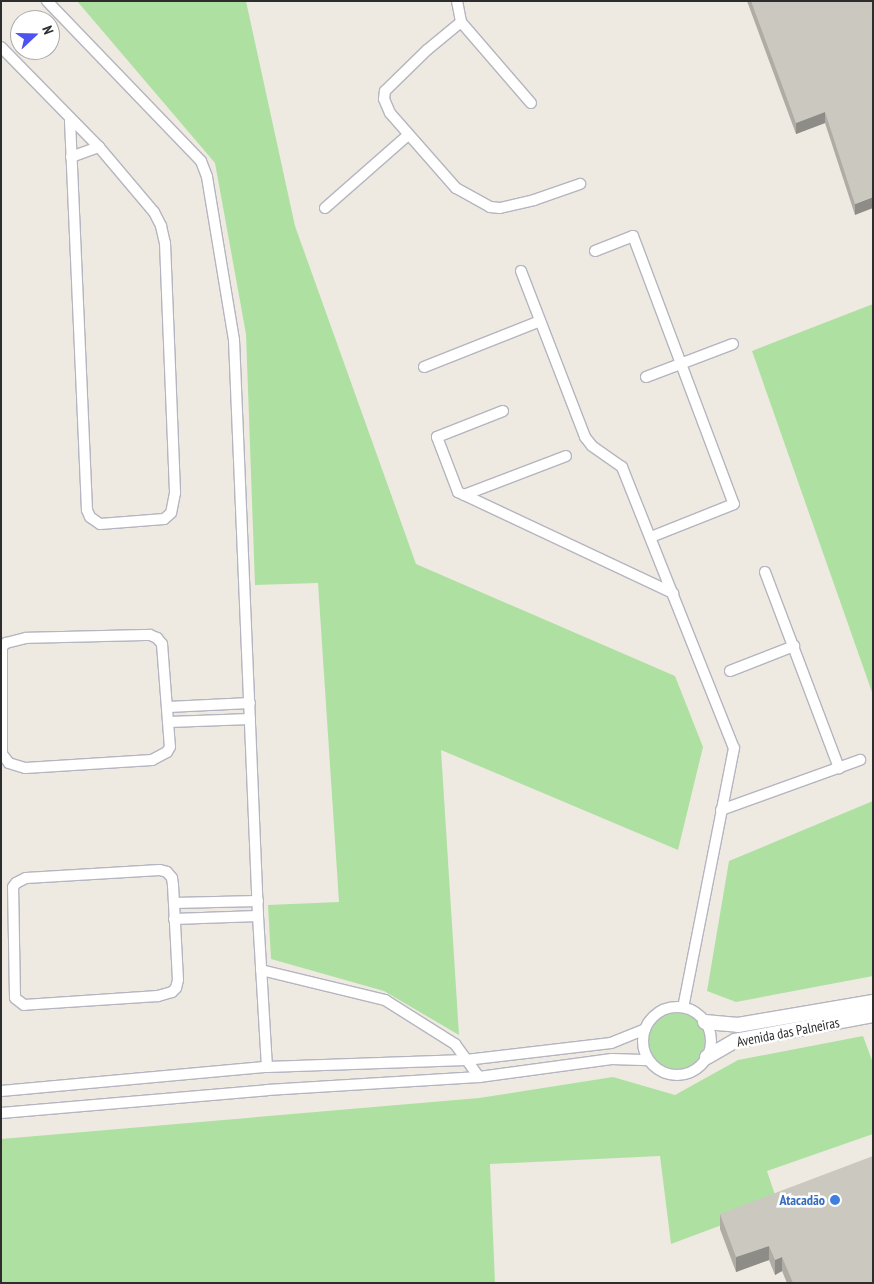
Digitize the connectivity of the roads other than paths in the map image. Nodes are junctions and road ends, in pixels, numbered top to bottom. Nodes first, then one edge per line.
1 (47, 1) edge
2 (457, 1) edge
3 (461, 22) junction
4 (1, 46) edge
5 (530, 103) dead end
6 (70, 118) junction
7 (408, 135) junction
8 (99, 147) junction
9 (71, 158) junction
10 (580, 184) dead end
11 (324, 208) dead end
12 (595, 251) dead end
13 (521, 271) dead end
14 (540, 321) junction
15 (733, 344) dead end
16 (680, 364) junction
17 (424, 367) dead end
18 (646, 378) dead end
19 (503, 411) dead end
20 (566, 456) dead end
21 (464, 495) junction
22 (651, 537) junction
23 (765, 572) dead end
24 (674, 594) junction
25 (794, 646) junction
26 (730, 671) dead end
27 (250, 703) junction
28 (168, 707) junction
29 (250, 719) junction
30 (169, 722) junction
31 (860, 760) dead end
32 (838, 768) junction
33 (721, 810) junction
34 (258, 901) junction
35 (174, 903) junction
36 (258, 916) junction
37 (174, 919) junction
38 (262, 970) junction
39 (873, 1002) edge
40 (684, 1007) junction
41 (873, 1016) edge
42 (705, 1022) junction
43 (645, 1029) junction
44 (707, 1057) junction
45 (466, 1060) junction
46 (649, 1060) junction
47 (267, 1067) junction
48 (479, 1077) junction
49 (1, 1091) edge
50 (1, 1113) edge

1 - 27 street
2 - 3 street
3 - 5 street
3 - 7 street
4 - 6 street
6 - 8 street
6 - 9 street
7 - 10 street
7 - 11 street
8 - 9 street
8 - 9 street
12 - 16 street
13 - 14 street
14 - 17 street
14 - 22 street
15 - 16 street
16 - 18 street
16 - 22 street
19 - 21 street
20 - 21 street
21 - 24 street
22 - 24 street
23 - 25 street
24 - 33 street
25 - 26 street
25 - 32 street
27 - 28 street
27 - 29 street
28 - 30 street
28 - 30 street
29 - 30 street
29 - 34 street
31 - 32 street
32 - 33 street
33 - 40 street
34 - 35 street
34 - 36 street
35 - 37 street
35 - 37 street
36 - 37 street
36 - 38 street
38 - 45 street
38 - 47 street
39 - 42 street, Avenida das Palneiras
40 - 42 street
40 - 43 street
41 - 44 street, Avenida das Palneiras
42 - 44 street
43 - 45 street
43 - 46 street
44 - 46 street
45 - 47 street
45 - 48 street
46 - 48 street
47 - 49 street
48 - 50 street

